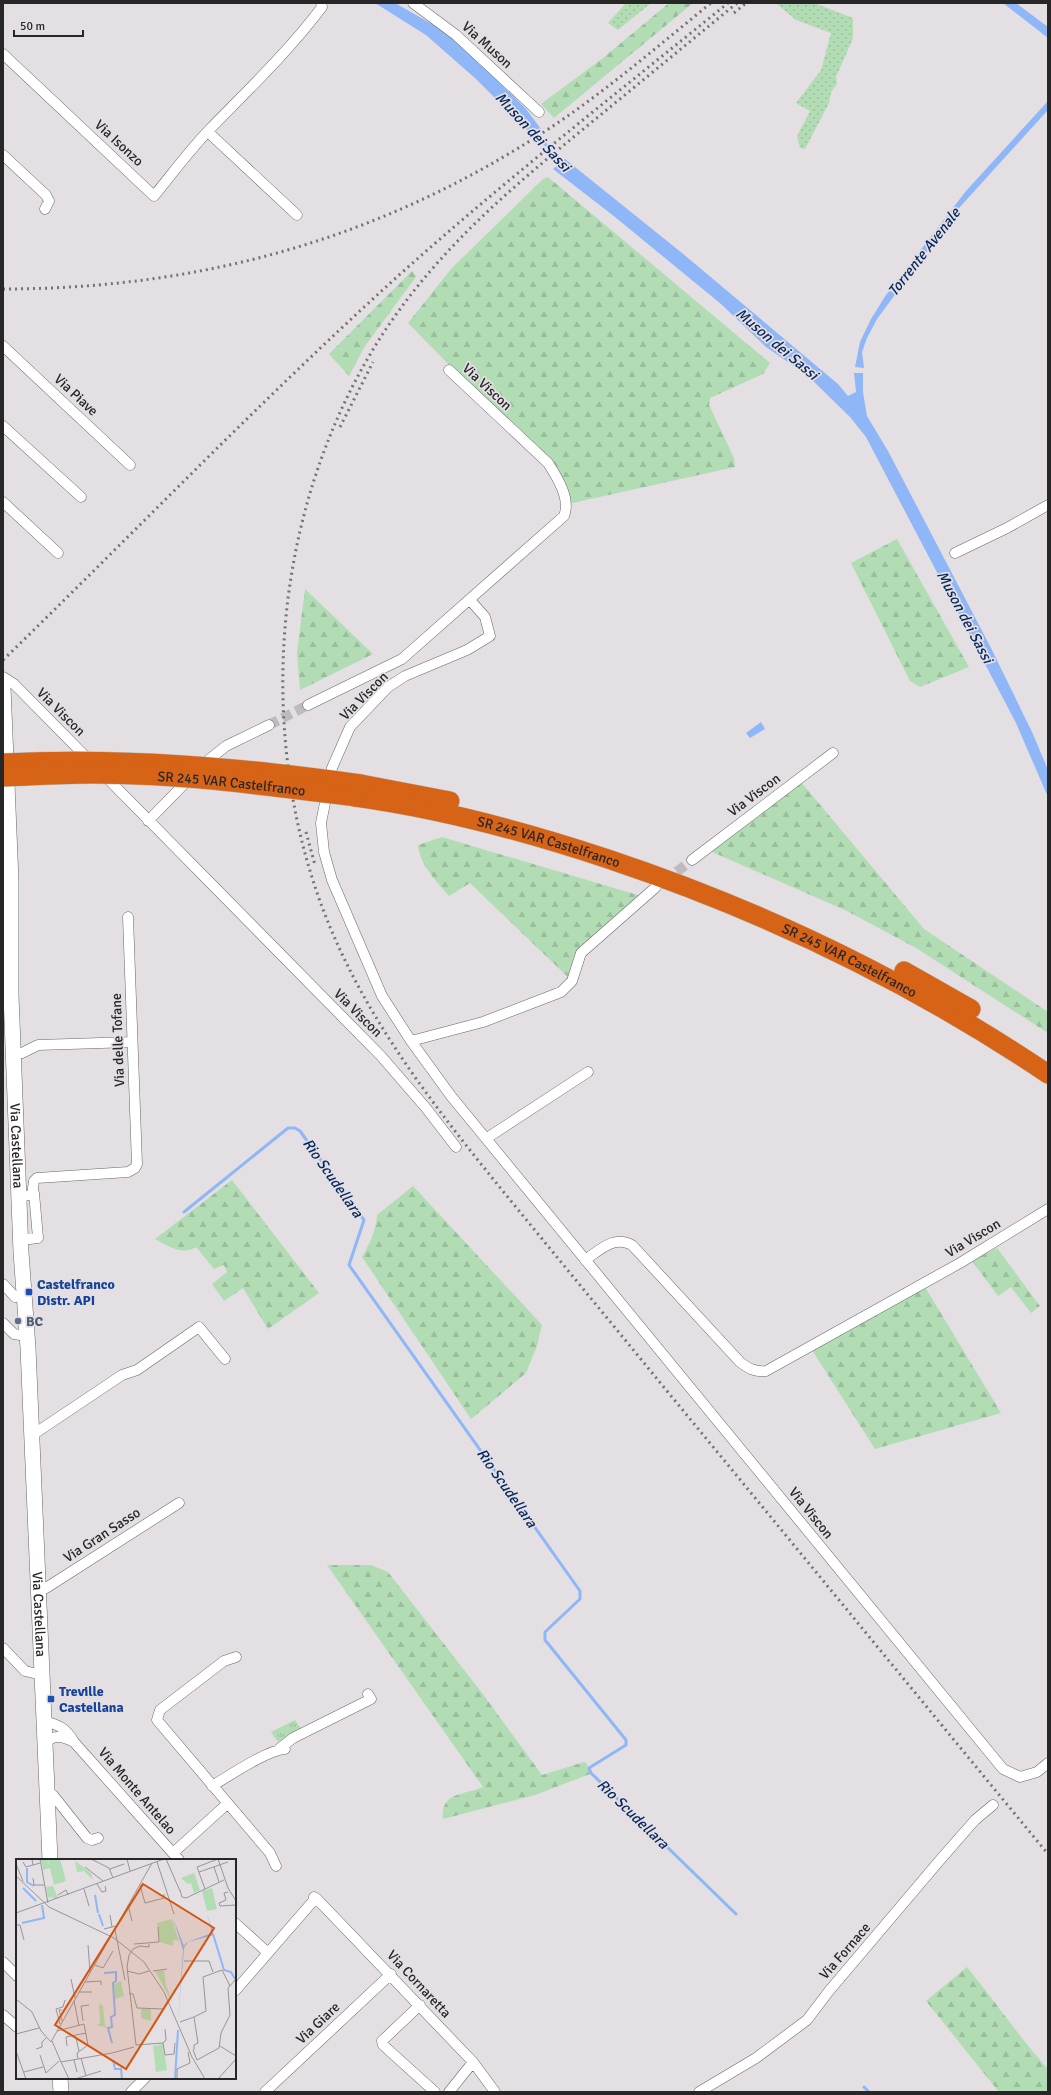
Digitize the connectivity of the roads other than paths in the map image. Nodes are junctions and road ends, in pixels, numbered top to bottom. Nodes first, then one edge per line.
1 (321, 3) edge
2 (413, 3) edge
3 (3, 54) edge
4 (539, 112) dead end
5 (208, 132) junction
6 (3, 155) edge
7 (45, 209) dead end
8 (297, 215) dead end
9 (3, 346) edge
10 (449, 370) dead end
11 (3, 426) edge
12 (130, 465) dead end
13 (81, 497) dead end
14 (3, 502) edge
15 (1048, 505) edge
16 (58, 552) dead end
17 (955, 553) dead end
18 (470, 600) junction
19 (3, 677) edge
20 (3, 687) edge
21 (308, 706) tunnel mouth
22 (269, 725) tunnel mouth
23 (833, 753) dead end
24 (3, 763) edge
25 (3, 777) edge
26 (358, 790) junction
27 (5, 821) edge
28 (148, 821) junction
29 (692, 860) tunnel mouth
30 (7, 881) edge
31 (656, 887) tunnel mouth
32 (7, 901) edge
33 (128, 917) dead end
34 (412, 1041) junction
35 (132, 1042) junction
36 (13, 1053) junction
37 (1048, 1058) edge
38 (588, 1072) dead end
39 (1048, 1074) edge
40 (487, 1138) junction
41 (456, 1147) dead end
42 (27, 1195) junction
43 (1048, 1209) edge
44 (585, 1260) junction
45 (3, 1284) edge
46 (24, 1296) junction
47 (3, 1324) edge
48 (27, 1336) junction
49 (225, 1359) dead end
50 (30, 1436) junction
51 (178, 1503) dead end
52 (39, 1589) junction
53 (3, 1648) edge
54 (236, 1657) dead end
55 (42, 1675) junction
56 (368, 1694) dead end
57 (44, 1721) junction
58 (74, 1742) junction
59 (45, 1744) junction
60 (1048, 1763) edge
61 (212, 1786) junction
62 (48, 1793) junction
63 (227, 1804) junction
64 (993, 1805) dead end
65 (98, 1838) dead end
66 (176, 1857) edge
67 (50, 1859) edge
68 (276, 1866) dead end
69 (236, 1924) edge
70 (267, 1952) junction
71 (3, 1962) edge
72 (391, 1974) junction
73 (16, 1975) edge
74 (236, 1989) edge
75 (420, 2005) junction
76 (3, 2015) edge
77 (16, 2026) edge
78 (473, 2062) junction
79 (60, 2079) edge
80 (144, 2079) edge
81 (61, 2092) edge
82 (131, 2092) edge
83 (265, 2092) edge
84 (435, 2092) edge
85 (449, 2092) edge
86 (495, 2092) edge
87 (699, 2092) edge

1 - 5 street, Via Isonzo
2 - 4 street, Via Muson
3 - 5 street, Via Isonzo
5 - 8 street
6 - 7 street
9 - 12 street, Via Piave
10 - 18 street, Via Viscon
11 - 13 street
14 - 16 street
15 - 17 street
18 - 21 street, Via Viscon
18 - 34 street, Via Viscon
19 - 28 street, Via Viscon
20 - 27 street, Via Castellana
22 - 28 street
23 - 29 street, Via Viscon
24 - 26 highway, SR 245 VAR Castelfranco, bridge
25 - 26 highway, SR 245 VAR Castelfranco, bridge
26 - 37 highway, SR 245 VAR Castelfranco
26 - 39 highway, SR 245 VAR Castelfranco
27 - 30 street, Via Castellana
28 - 41 street, Via Viscon
30 - 32 street, Via Castellana
31 - 34 street
32 - 36 street, Via Castellana
33 - 35 street, Via delle Tofane
34 - 40 street, Via Viscon
35 - 36 street
35 - 42 street, Via delle Tofane
36 - 42 street, Via Castellana
38 - 40 street
40 - 44 street, Via Viscon
42 - 46 street, Via Castellana
43 - 44 street, Via Viscon
44 - 60 street, Via Viscon
45 - 46 street
46 - 48 street, Via Castellana
47 - 48 street
48 - 50 street, Via Castellana
49 - 50 street
50 - 52 street, Via Castellana
51 - 52 street, Via Gran Sasso
52 - 55 street, Via Castellana
53 - 55 street
54 - 61 street
55 - 57 street, Via Castellana
56 - 61 street
57 - 58 street, Via Monte Antelao
57 - 59 street, Via Castellana
58 - 59 street
58 - 66 street, Via Monte Antelao
59 - 62 street, Via Castellana
61 - 63 street
62 - 65 street
62 - 67 street, Via Castellana
63 - 66 street
63 - 68 street
64 - 87 street, Via Fornace
69 - 70 street
70 - 72 street, Via Cornaretta
70 - 74 street
71 - 73 street
72 - 75 street, Via Cornaretta
72 - 83 street, Via Giare
75 - 78 street, Via Cornaretta
75 - 84 street
76 - 77 street
78 - 85 street
78 - 86 street, Via Cornaretta
79 - 81 street
80 - 82 street

